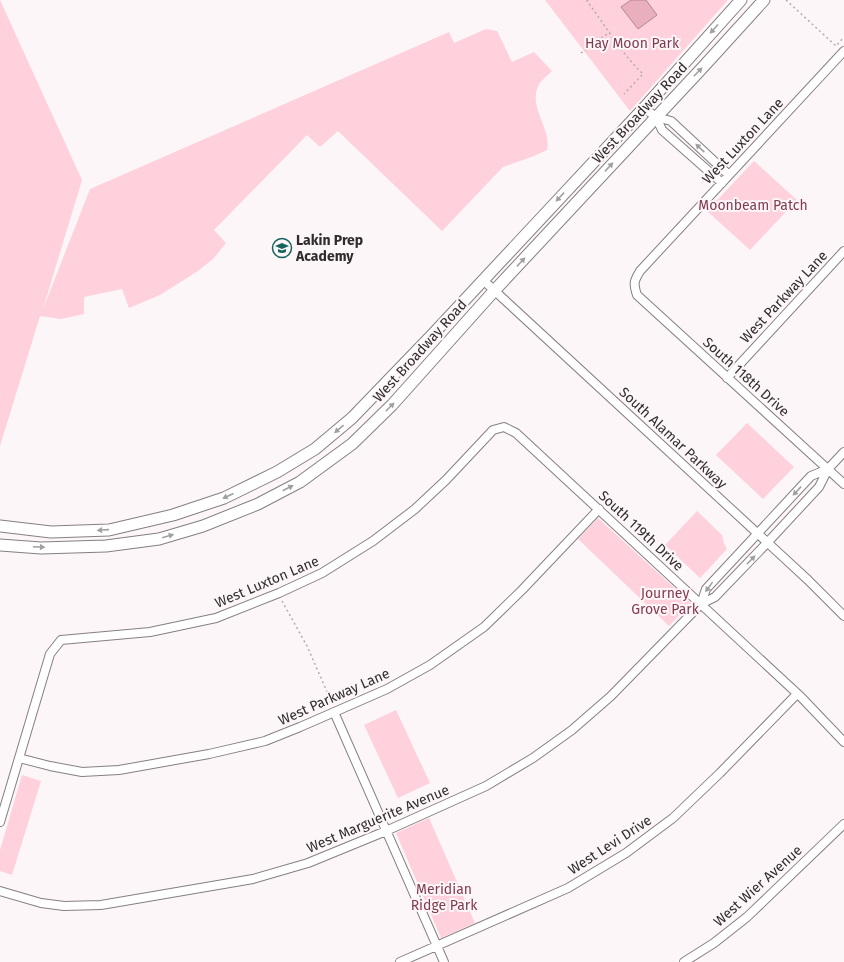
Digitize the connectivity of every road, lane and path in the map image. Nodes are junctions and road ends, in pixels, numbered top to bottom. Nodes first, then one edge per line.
1 (588, 0) edge
2 (740, 0) edge
3 (764, 0) edge
4 (786, 0) edge
5 (610, 32) junction
6 (844, 37) edge
7 (844, 51) edge
8 (581, 53) dead end
9 (624, 94) dead end
10 (644, 108) junction
11 (656, 117) junction
12 (729, 175) junction
13 (722, 183) junction
14 (844, 251) edge
15 (483, 280) junction
16 (634, 286) joint
17 (494, 291) junction
18 (727, 378) junction
19 (504, 427) joint
20 (844, 452) edge
21 (828, 469) junction
22 (844, 484) edge
23 (599, 509) junction
24 (0, 526) edge
25 (758, 534) junction
26 (768, 543) junction
27 (0, 545) edge
28 (279, 593) junction
29 (701, 604) junction
30 (844, 616) edge
31 (797, 694) junction
32 (334, 712) junction
33 (844, 742) edge
34 (19, 758) junction
35 (1, 817) edge
36 (844, 824) edge
37 (386, 831) junction
38 (0, 891) edge
39 (437, 946) junction
40 (400, 962) edge
41 (444, 962) edge
42 (684, 962) edge

1 - 5 path
2 -> 10 main road, West Broadway Road
11 -> 3 main road, West Broadway Road
4 - 6 path
5 - 8 path
5 - 9 path
7 - 12 street, West Luxton Lane
10 - 11 street
10 -> 15 main road, West Broadway Road
12 -> 11 street
11 - 13 street
17 -> 11 main road, West Broadway Road
12 - 13 street, West Luxton Lane
13 - 16 street, West Luxton Lane
14 - 18 street, West Parkway Lane
15 - 17 street, South Alamar Parkway
15 -> 24 main road, West Broadway Road
16 - 18 street, South 118th Drive
17 - 25 street, South Alamar Parkway
27 -> 17 main road, West Broadway Road
18 - 21 street, South 118th Drive
19 - 23 street, South 119th Drive
19 - 28 street, West Luxton Lane
20 - 21 street, West Marguerite Avenue
21 - 22 street, South 118th Drive
21 -> 25 street, West Marguerite Avenue
21 - 26 street, West Marguerite Avenue
23 - 29 street, South 119th Drive
23 - 32 street, West Parkway Lane
25 - 26 street, South Alamar Parkway
25 -> 29 street, West Marguerite Avenue
29 -> 26 street, West Marguerite Avenue
26 - 30 street, South Alamar Parkway
28 - 32 path
28 - 34 street, West Luxton Lane
29 - 31 street, South 119th Drive
29 - 37 street, West Marguerite Avenue
31 - 33 street, South 119th Drive
31 - 39 street, West Levi Drive
32 - 34 street, West Parkway Lane
32 - 37 street
34 - 35 street
36 - 42 street, West Wier Avenue
37 - 38 street, West Marguerite Avenue
37 - 39 street
39 - 40 street, West Levi Drive
39 - 41 street

